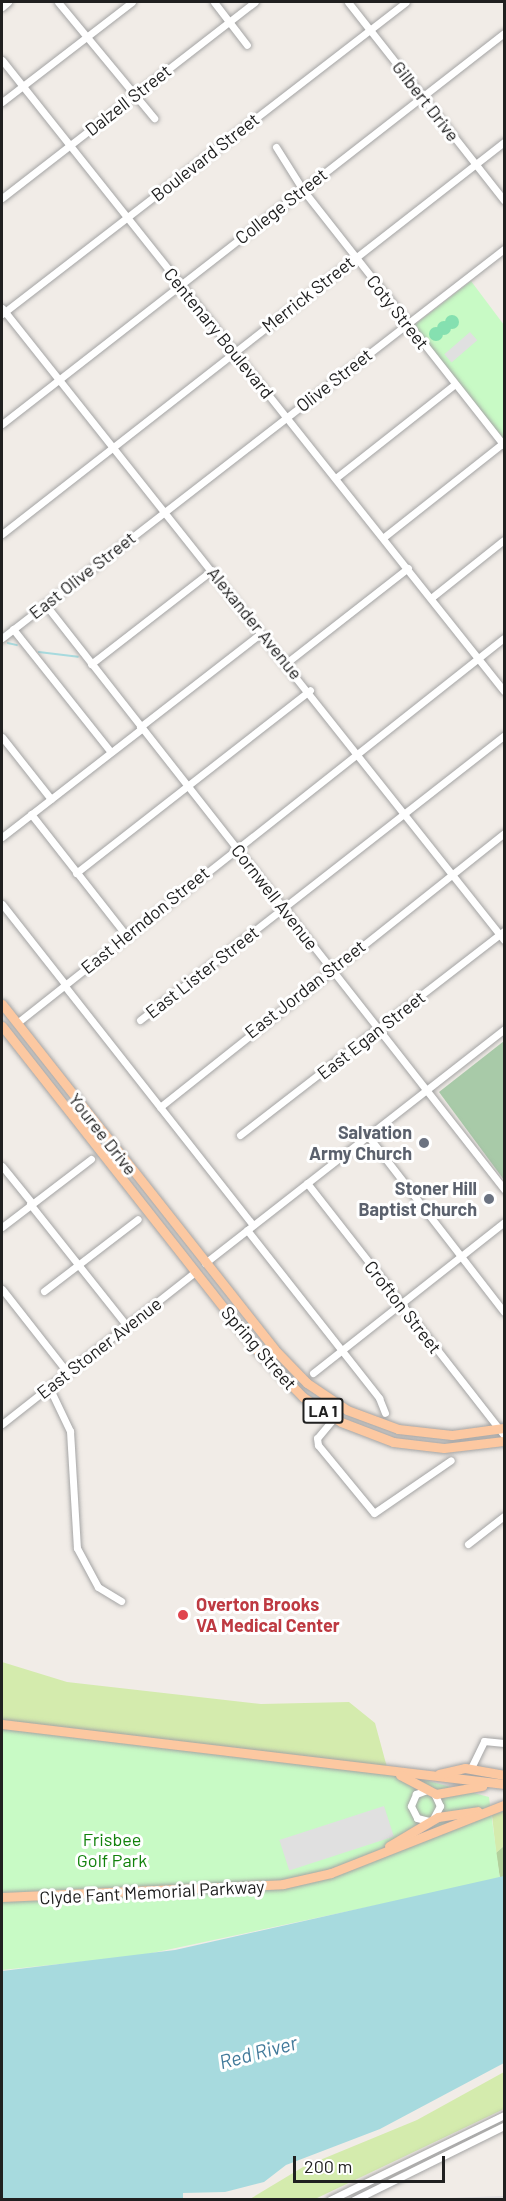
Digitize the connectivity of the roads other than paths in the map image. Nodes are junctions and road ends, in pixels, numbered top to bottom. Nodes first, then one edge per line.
1 (8, 2) edge
2 (58, 2) edge
3 (132, 2) edge
4 (214, 2) edge
5 (255, 2) edge
6 (348, 2) edge
7 (406, 2) edge
8 (2, 7) edge
9 (230, 21) junction
10 (370, 29) junction
11 (504, 33) edge
12 (86, 37) junction
13 (247, 45) dead end
14 (2, 60) edge
15 (22, 86) junction
16 (133, 96) junction
17 (423, 96) junction
18 (2, 102) edge
19 (154, 118) dead end
20 (504, 142) edge
21 (69, 145) junction
22 (276, 147) dead end
23 (476, 164) junction
24 (303, 190) junction
25 (2, 198) edge
26 (504, 200) edge
27 (127, 218) junction
28 (504, 249) edge
29 (356, 257) junction
30 (180, 285) junction
31 (3, 312) edge
32 (407, 323) junction
33 (233, 352) junction
34 (58, 380) junction
35 (454, 385) junction
36 (287, 416) junction
37 (2, 424) edge
38 (504, 444) edge
39 (111, 447) junction
40 (337, 477) junction
41 (163, 512) junction
42 (2, 534) edge
43 (384, 537) junction
44 (504, 540) edge
45 (408, 568) junction
46 (212, 570) junction
47 (431, 598) junction
48 (45, 604) junction
49 (13, 629) junction
50 (260, 634) junction
51 (2, 638) edge
52 (504, 638) edge
53 (479, 658) junction
54 (91, 664) junction
55 (285, 664) junction
56 (310, 690) junction
57 (504, 691) edge
58 (141, 728) junction
59 (504, 736) edge
60 (2, 737) edge
61 (111, 752) junction
62 (358, 752) junction
63 (188, 787) junction
64 (51, 799) junction
65 (405, 813) junction
66 (31, 814) junction
67 (504, 833) edge
68 (2, 837) edge
69 (236, 848) junction
70 (76, 873) junction
71 (453, 874) junction
72 (2, 904) edge
73 (284, 908) junction
74 (126, 935) junction
75 (503, 935) edge
76 (332, 968) junction
77 (65, 984) junction
78 (2, 1004) edge
79 (140, 1020) dead end
80 (16, 1023) junction
81 (379, 1029) junction
82 (504, 1029) edge
83 (3, 1030) edge
84 (428, 1089) junction
85 (160, 1107) junction
86 (240, 1135) dead end
87 (368, 1136) junction
88 (91, 1159) dead end
89 (2, 1166) edge
90 (307, 1183) junction
91 (504, 1190) edge
92 (31, 1203) junction
93 (138, 1219) dead end
94 (504, 1222) edge
95 (2, 1227) edge
96 (250, 1228) junction
97 (460, 1257) junction
98 (205, 1263) junction
99 (79, 1264) junction
100 (195, 1272) junction
101 (2, 1289) edge
102 (44, 1291) dead end
103 (401, 1304) junction
104 (504, 1312) edge
105 (127, 1326) junction
106 (341, 1351) junction
107 (67, 1372) junction
108 (313, 1373) dead end
109 (49, 1387) junction
110 (385, 1413) dead end
111 (334, 1418) junction
112 (2, 1424) edge
113 (503, 1431) edge
114 (504, 1442) edge
115 (451, 1460) dead end
116 (504, 1516) edge
117 (468, 1544) dead end
118 (121, 1600) dead end
119 (2, 1724) edge
120 (504, 1743) edge
121 (471, 1768) junction
122 (388, 1771) junction
123 (430, 1774) junction
124 (504, 1775) edge
125 (504, 1784) edge
126 (494, 1785) junction
127 (430, 1791) junction
128 (504, 1804) edge
129 (431, 1820) junction
130 (355, 1864) junction
131 (2, 1897) edge
132 (504, 2115) edge
133 (504, 2126) edge
134 (330, 2199) edge
135 (354, 2199) edge

1 - 8 street
2 - 12 street
3 - 12 street
4 - 9 street
5 - 9 street, Dalzell Street
6 - 10 street, Gilbert Drive
7 - 10 street, Boulevard Street
9 - 13 street
9 - 16 street, Dalzell Street
10 - 17 street, Gilbert Drive
10 - 27 street, Boulevard Street
11 - 17 street, College Street
12 - 15 street
12 - 16 street
14 - 15 street, Centenary Boulevard
15 - 18 street
15 - 21 street, Centenary Boulevard
16 - 19 street
16 - 21 street, Dalzell Street
17 - 23 street, Gilbert Drive
17 - 24 street, College Street
20 - 23 street, Merrick Street
21 - 25 street, Dalzell Street
21 - 27 street, Centenary Boulevard
22 - 24 street, Coty Street
23 - 26 street, Gilbert Drive
23 - 29 street, Merrick Street
24 - 29 street, Coty Street
24 - 30 street, College Street
27 - 30 street, Centenary Boulevard
27 - 31 street, Boulevard Street
28 - 32 street, Olive Street
29 - 32 street, Coty Street
29 - 33 street, Merrick Street
30 - 33 street, Centenary Boulevard
30 - 34 street, College Street
31 - 34 street, Alexander Avenue
32 - 35 street, Coty Street
32 - 36 street, Olive Street
33 - 36 street, Centenary Boulevard
33 - 39 street, Merrick Street
34 - 37 street, College Street
34 - 39 street, Alexander Avenue
35 - 38 street, Coty Street
35 - 40 street
36 - 40 street, Centenary Boulevard
36 - 41 street, Olive Street
38 - 43 street
39 - 41 street, Alexander Avenue
39 - 42 street, Merrick Street
40 - 43 street, Centenary Boulevard
41 - 46 street, Alexander Avenue
41 - 48 street, East Olive Street
43 - 45 street, Centenary Boulevard
44 - 47 street
45 - 47 street, Centenary Boulevard
45 - 55 street
46 - 50 street, Alexander Avenue
46 - 54 street
47 - 53 street, Centenary Boulevard
48 - 49 street, East Olive Street
48 - 54 street, Cornwell Avenue
49 - 51 street, East Olive Street
49 - 61 street
50 - 55 street, Alexander Avenue
50 - 58 street
52 - 53 street, East Herndon Street
53 - 57 street, Centenary Boulevard
53 - 62 street, East Herndon Street
54 - 58 street, Cornwell Avenue
55 - 56 street, Alexander Avenue
56 - 62 street, Alexander Avenue
56 - 63 street
58 - 61 street
58 - 63 street, Cornwell Avenue
59 - 65 street, East Lister Street
60 - 64 street
61 - 64 street
62 - 65 street, Alexander Avenue
62 - 69 street, East Herndon Street
63 - 69 street, Cornwell Avenue
63 - 70 street
64 - 66 street
65 - 71 street, Alexander Avenue
65 - 73 street, East Lister Street
66 - 68 street
66 - 70 street
67 - 71 street, East Jordan Street
69 - 73 street, Cornwell Avenue
69 - 74 street, East Herndon Street
70 - 74 street
71 - 75 street, Alexander Avenue
71 - 76 street, East Jordan Street
72 - 77 street
73 - 76 street, Cornwell Avenue
73 - 79 street, East Lister Street
74 - 77 street, East Herndon Street
75 - 81 street, East Egan Street
76 - 81 street, Cornwell Avenue
76 - 85 street, East Jordan Street
77 - 80 street, East Herndon Street
77 - 85 street
78 - 80 main road, Youree Drive / LA 1
80 - 83 main road
80 - 98 main road, Youree Drive / LA 1
81 - 84 street, Cornwell Avenue
81 - 86 street, East Egan Street
82 - 84 street
83 - 100 main road, Youree Drive / LA 1
84 - 87 street
84 - 91 street, Cornwell Avenue
85 - 96 street
87 - 90 street
87 - 97 street
88 - 92 street
89 - 92 street
90 - 96 street
90 - 103 street, Crofton Street
92 - 95 street
92 - 99 street
93 - 99 street
94 - 97 street
96 - 98 street
96 - 106 street
97 - 103 street
97 - 104 street
98 - 100 main road
98 - 113 main road, Spring Street / LA 1
99 - 102 street
99 - 105 street
100 - 105 street, East Stoner Avenue
100 - 111 main road, Spring Street / LA 1
101 - 107 street
103 - 106 street
103 - 113 street, Crofton Street
105 - 107 street, East Stoner Avenue
106 - 108 street
106 - 110 street
107 - 109 street, East Stoner Avenue
109 - 112 street, East Stoner Avenue
109 - 118 street
111 - 114 main road, Spring Street / LA 1
111 - 115 street
116 - 117 street
119 - 122 main road
120 - 121 street
121 - 123 main road
121 - 124 main road
122 - 123 main road
122 - 127 main road
123 - 126 main road
125 - 126 main road
126 - 127 main road
127 - 129 street
127 - 129 street
128 - 129 main road
128 - 130 main road, Clyde Fant Memorial Parkway
129 - 130 main road
130 - 131 main road, Clyde Fant Memorial Parkway
132 - 134 street
133 - 135 street

